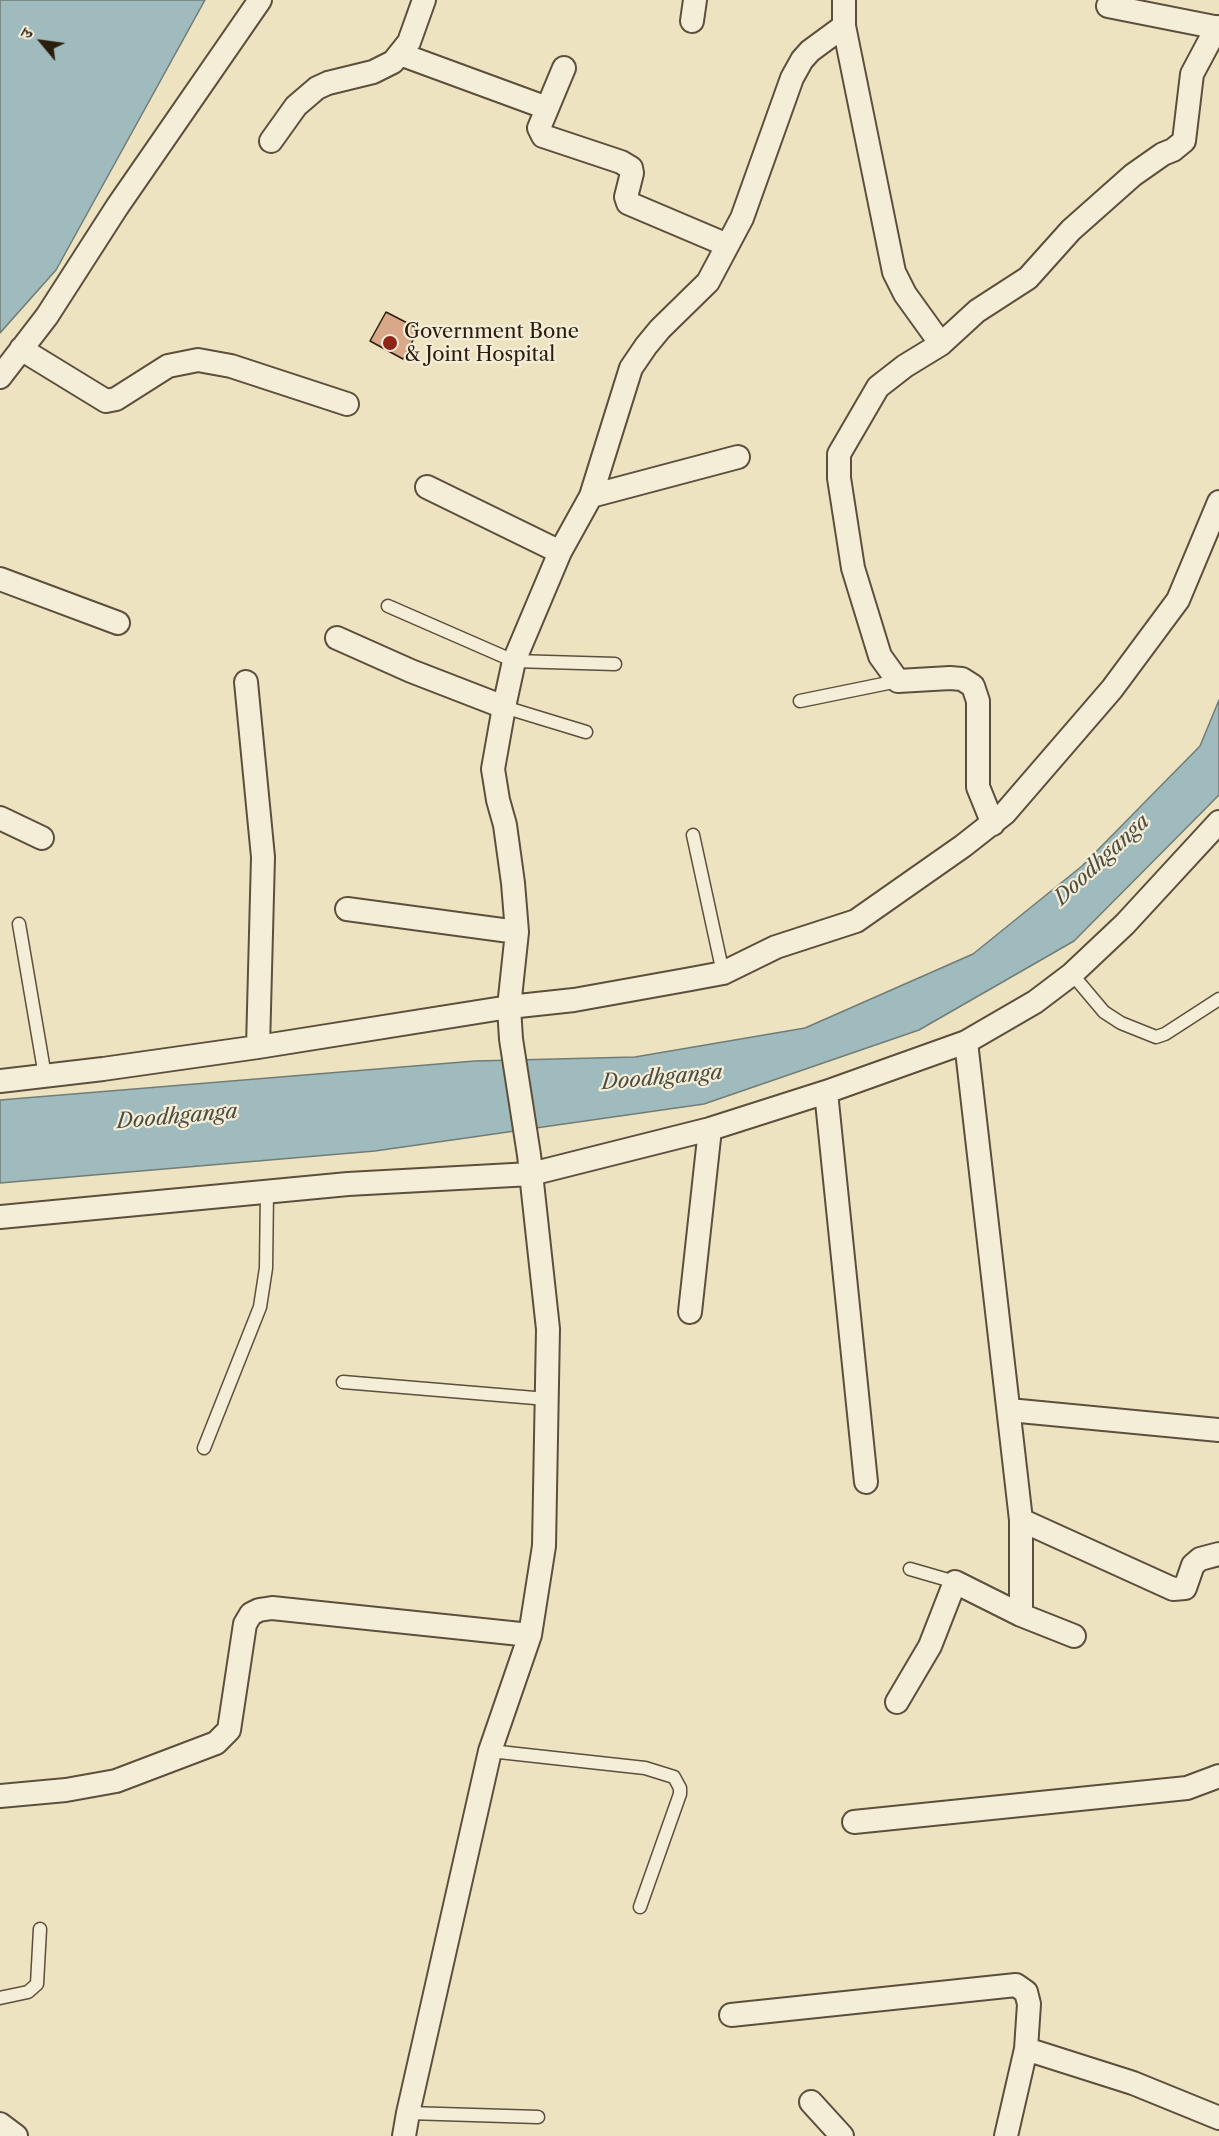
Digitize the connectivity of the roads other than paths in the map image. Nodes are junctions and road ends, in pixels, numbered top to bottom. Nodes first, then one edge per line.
1 (260, 0) edge
2 (424, 0) edge
3 (844, 0) edge
4 (1108, 6) dead end
5 (844, 26) junction
6 (1218, 27) edge
7 (400, 54) junction
8 (564, 68) dead end
9 (548, 108) junction
10 (271, 141) dead end
11 (727, 245) junction
12 (941, 344) junction
13 (21, 349) junction
14 (0, 378) edge
15 (348, 404) dead end
16 (738, 458) dead end
17 (427, 487) dead end
18 (591, 496) junction
19 (1219, 502) edge
20 (560, 552) junction
21 (0, 579) edge
22 (388, 606) dead end
23 (118, 623) dead end
24 (337, 638) dead end
25 (514, 661) junction
26 (615, 664) dead end
27 (898, 681) junction
28 (246, 682) dead end
29 (800, 701) dead end
30 (504, 707) junction
31 (586, 732) dead end
32 (0, 818) edge
33 (1219, 822) edge
34 (993, 824) junction
35 (693, 835) dead end
36 (42, 838) dead end
37 (347, 909) dead end
38 (19, 924) dead end
39 (517, 932) junction
40 (723, 973) junction
41 (1072, 974) junction
42 (1219, 999) edge
43 (510, 1007) junction
44 (966, 1042) junction
45 (258, 1047) junction
46 (45, 1076) junction
47 (0, 1081) edge
48 (826, 1092) junction
49 (710, 1130) junction
50 (530, 1165) junction
51 (267, 1191) junction
52 (0, 1217) edge
53 (690, 1312) dead end
54 (343, 1382) dead end
55 (547, 1399) junction
56 (1009, 1410) junction
57 (1219, 1430) edge
58 (204, 1448) dead end
59 (866, 1482) dead end
60 (1021, 1520) junction
61 (1219, 1554) edge
62 (910, 1569) dead end
63 (955, 1582) junction
64 (1021, 1615) junction
65 (530, 1635) junction
66 (1074, 1636) dead end
67 (897, 1702) dead end
68 (490, 1751) junction
69 (1219, 1776) edge
70 (0, 1796) edge
71 (854, 1822) dead end
72 (640, 1907) dead end
73 (40, 1929) dead end
74 (0, 1998) edge
75 (731, 2015) dead end
76 (1026, 2049) junction
77 (810, 2102) dead end
78 (408, 2113) junction
79 (538, 2117) dead end
80 (1219, 2118) edge
81 (0, 2124) edge
82 (16, 2136) edge
83 (404, 2136) edge
84 (842, 2136) edge
85 (1006, 2136) edge

1 - 13 street
2 - 7 street
3 - 5 street
4 - 6 street
5 - 11 street
5 - 12 street
6 - 12 street
7 - 9 street
7 - 10 street
8 - 9 street
9 - 11 street
11 - 18 street
12 - 27 street
13 - 14 street
13 - 15 street
16 - 18 street
17 - 20 street
18 - 20 street
19 - 34 street
20 - 25 street
21 - 23 street
22 - 25 lane
24 - 30 street
25 - 26 lane
25 - 30 street
27 - 29 lane
27 - 34 street
28 - 45 street
30 - 31 lane
30 - 39 street
32 - 36 street
33 - 41 street
34 - 40 street
35 - 40 lane
37 - 39 street
38 - 46 lane
39 - 43 street
40 - 43 street
41 - 42 lane
41 - 44 street
43 - 45 street
43 - 50 street
44 - 48 street
44 - 56 street
45 - 46 street
46 - 47 street
48 - 49 street
48 - 59 street
49 - 50 street
49 - 53 street
50 - 51 street
50 - 55 street
51 - 52 street
51 - 58 lane
54 - 55 lane
55 - 65 street
56 - 57 street
56 - 60 street
60 - 61 street
60 - 64 street
62 - 63 lane
63 - 64 street
63 - 67 street
64 - 66 street
65 - 68 street
65 - 70 street
68 - 72 lane
68 - 78 street
69 - 71 street
73 - 74 lane
75 - 76 street
76 - 80 street
76 - 85 street
77 - 84 street
78 - 79 lane
78 - 83 street
81 - 82 street

